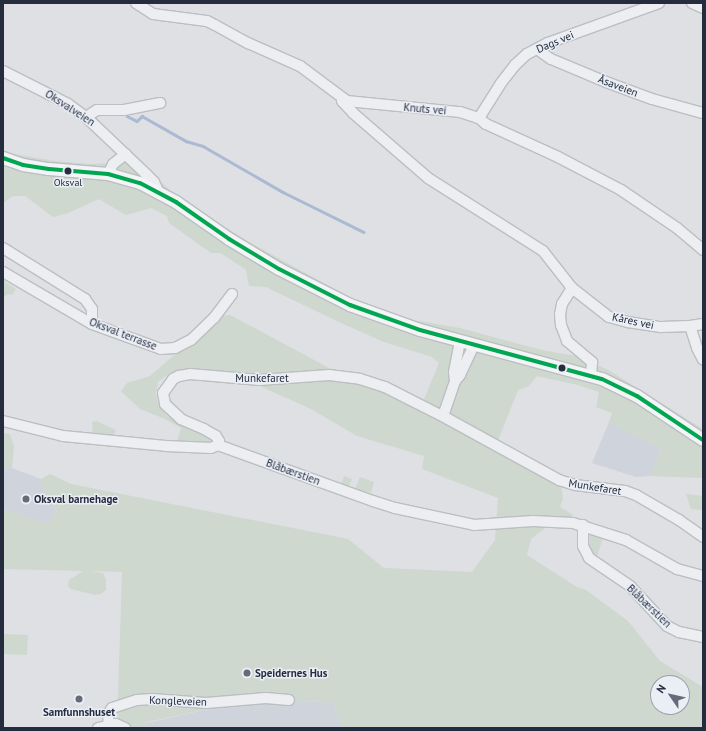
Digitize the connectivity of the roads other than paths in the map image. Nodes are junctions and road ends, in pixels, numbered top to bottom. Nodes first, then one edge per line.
1 (136, 3) edge
2 (659, 3) edge
3 (692, 3) edge
4 (703, 8) edge
5 (537, 49) junction
6 (3, 71) edge
7 (343, 99) junction
8 (160, 103) dead end
9 (703, 113) edge
10 (86, 117) junction
11 (479, 118) junction
12 (126, 154) junction
13 (3, 158) edge
14 (108, 174) junction
15 (158, 191) junction
16 (3, 248) edge
17 (703, 250) edge
18 (3, 272) edge
19 (572, 288) junction
20 (232, 294) dead end
21 (92, 324) junction
22 (703, 324) edge
23 (690, 326) junction
24 (460, 341) junction
25 (474, 345) junction
26 (703, 360) edge
27 (590, 375) junction
28 (455, 381) junction
29 (443, 416) junction
30 (3, 421) edge
31 (703, 440) edge
32 (218, 445) junction
33 (583, 525) junction
34 (703, 536) edge
35 (703, 576) edge
36 (703, 637) edge
37 (288, 700) dead end
38 (98, 728) edge
39 (109, 728) edge
40 (125, 728) edge

1 - 7 street, Knuts vei
2 - 5 street, Dags vei
3 - 4 street
5 - 9 street, Åsaveien
5 - 11 street, Dags vei
6 - 10 street, Oksvalveien
7 - 11 street, Knuts vei
7 - 19 street, Kåres vei
8 - 10 street
10 - 12 street, Oksvalveien
11 - 17 street, Knuts vei
12 - 14 street
12 - 15 street, Oksvalveien
13 - 14 main road
14 - 15 main road
15 - 24 main road
16 - 21 street
18 - 21 street, Oksval terrasse
19 - 23 street, Kåres vei
19 - 27 street
20 - 21 street, Oksval terrasse
22 - 23 street, Kåres vei
23 - 26 street
24 - 25 main road
24 - 28 street
25 - 27 main road
25 - 28 street
27 - 31 main road
28 - 29 street
29 - 32 street, Munkefaret
29 - 34 street, Munkefaret
30 - 32 street, Blåbærstien
32 - 33 street, Blåbærstien
33 - 35 street, Blåbærstien
33 - 36 street, Blåbærstien
37 - 39 street, Kongleveien
38 - 39 street
39 - 40 street

